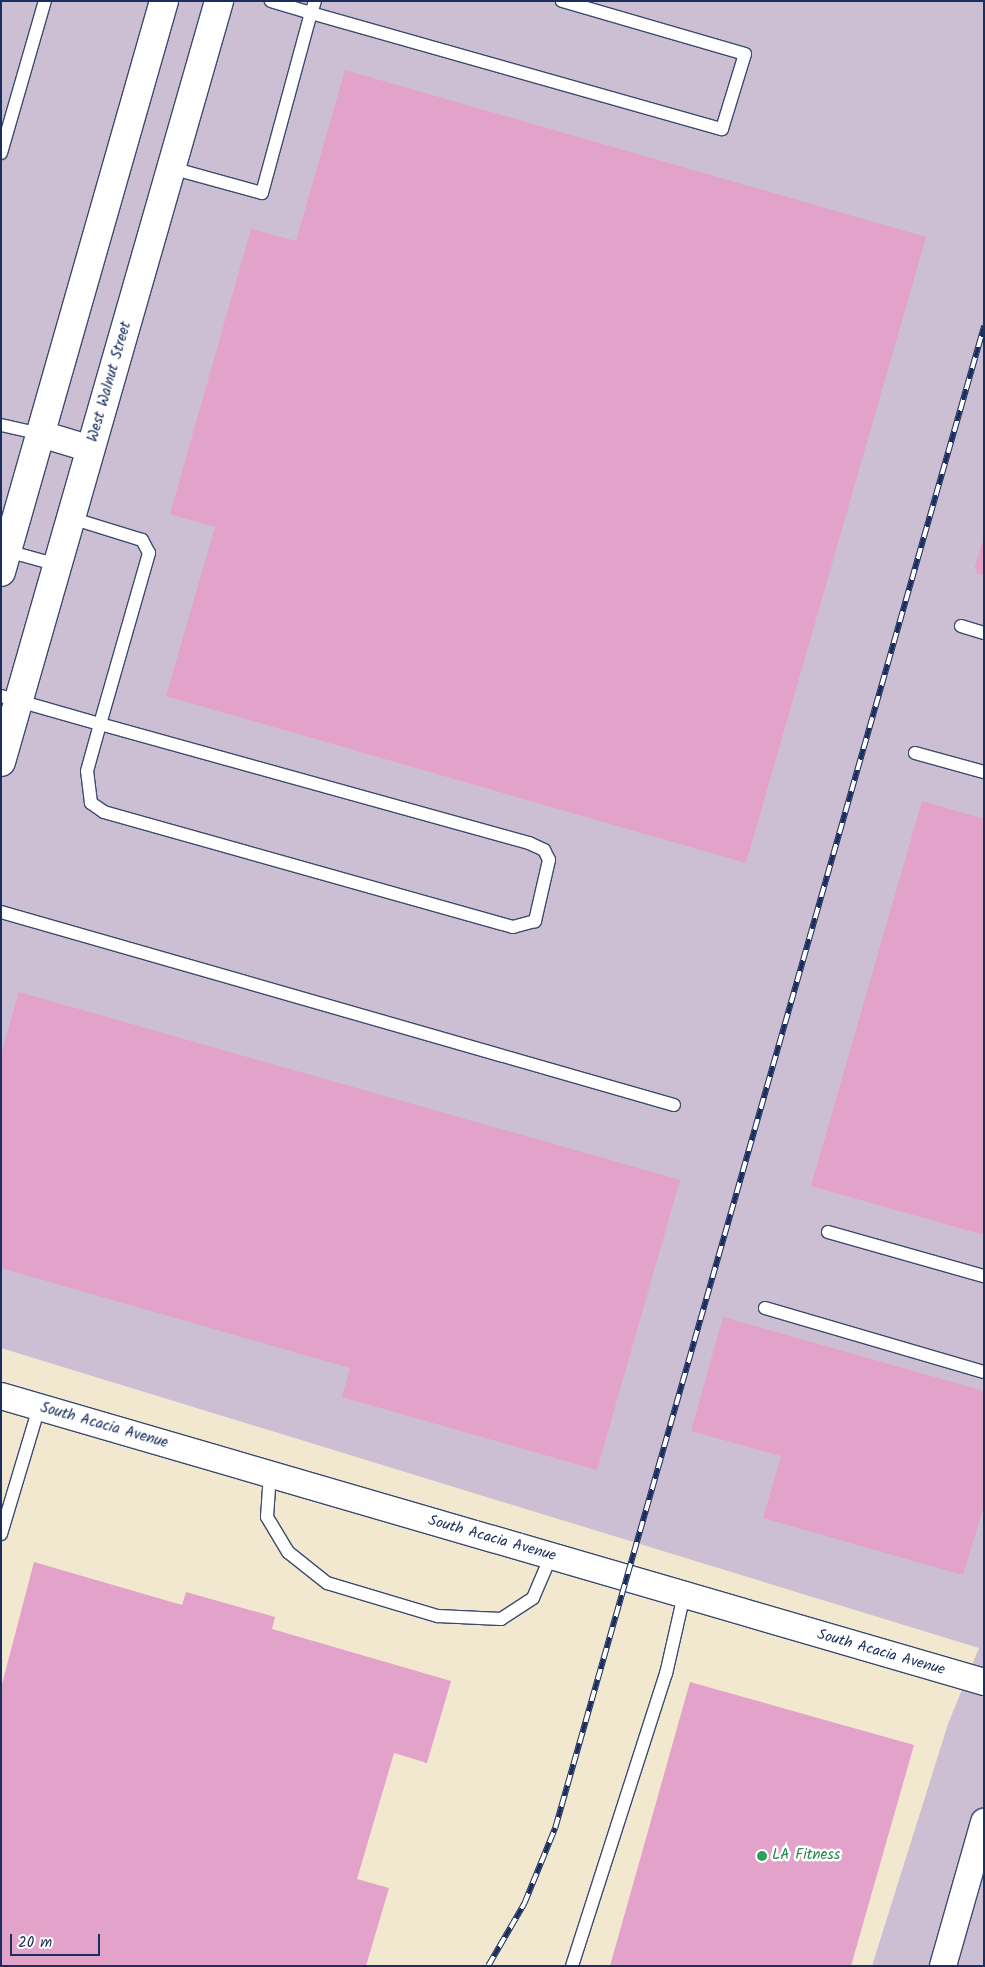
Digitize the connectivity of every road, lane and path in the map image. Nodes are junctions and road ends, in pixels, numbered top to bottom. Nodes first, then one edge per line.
1 (45, 1) edge
2 (164, 1) edge
3 (219, 1) edge
4 (271, 1) edge
5 (562, 1) edge
6 (313, 7) edge
7 (1, 153) edge
8 (171, 168) junction
9 (1, 424) edge
10 (41, 434) junction
11 (91, 449) junction
12 (71, 518) junction
13 (4, 562) edge
14 (58, 565) junction
15 (961, 626) dead end
16 (984, 633) edge
17 (10, 699) edge
18 (100, 724) junction
19 (915, 752) dead end
20 (1, 762) edge
21 (984, 772) edge
22 (1, 912) edge
23 (674, 1105) dead end
24 (828, 1232) dead end
25 (984, 1276) edge
26 (764, 1308) dead end
27 (984, 1372) edge
28 (1, 1396) edge
29 (39, 1407) junction
30 (270, 1474) junction
31 (1, 1534) edge
32 (551, 1556) junction
33 (684, 1595) junction
34 (984, 1682) edge
35 (984, 1822) edge
36 (572, 1966) edge
37 (943, 1966) edge

1 - 7 lane
2 - 10 street
3 - 8 street, West Walnut Street
4 - 6 lane
5 - 6 lane
6 - 8 lane
8 - 11 street, West Walnut Street
9 - 10 lane
10 - 11 street
10 - 13 street
11 - 12 street, West Walnut Street
12 - 14 street, West Walnut Street
12 - 18 lane
13 - 14 lane
14 - 17 street, West Walnut Street
15 - 16 lane
17 - 18 lane
17 - 20 street, West Walnut Street
18 - 18 lane
19 - 21 lane
22 - 23 lane
24 - 25 lane
26 - 27 lane
28 - 29 street, South Acacia Avenue
29 - 30 street, South Acacia Avenue
29 - 31 lane
30 - 32 street, South Acacia Avenue
30 - 32 lane
32 - 33 street, South Acacia Avenue
33 - 34 street, South Acacia Avenue
33 - 36 lane
35 - 37 street

